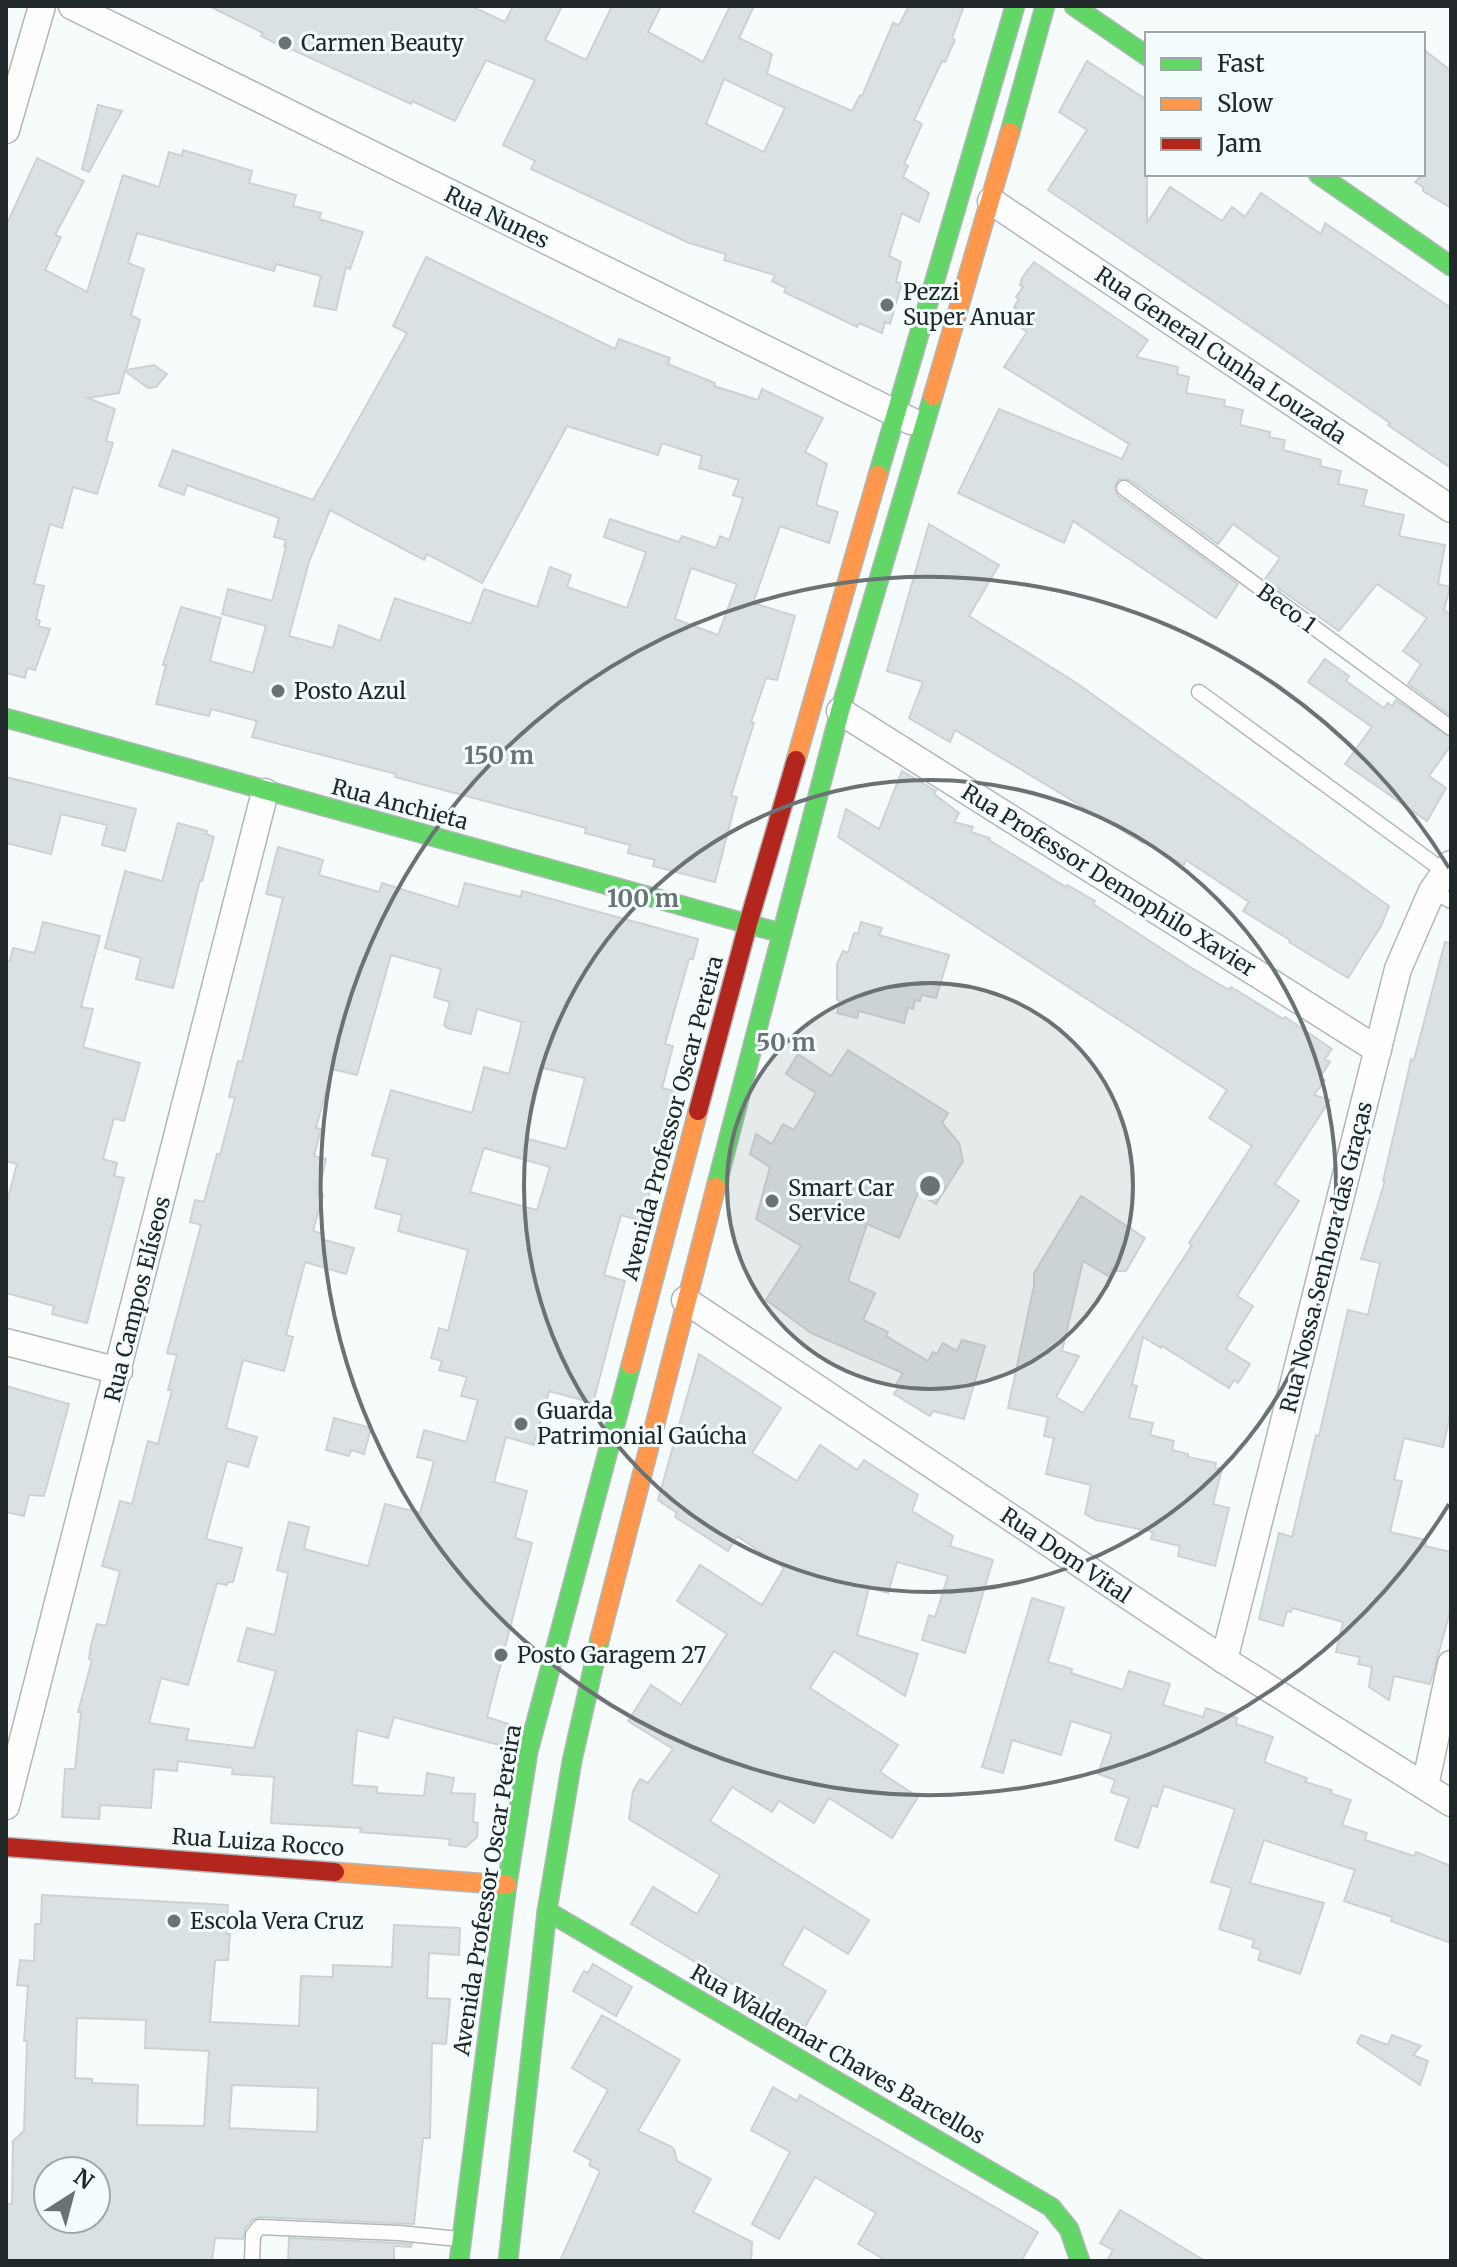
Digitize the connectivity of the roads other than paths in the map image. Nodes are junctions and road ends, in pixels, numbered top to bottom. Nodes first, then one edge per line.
1 (42, 6) edge
2 (72, 6) edge
3 (1015, 6) edge
4 (1045, 6) edge
5 (1074, 6) edge
6 (1145, 55) edge
7 (6, 130) edge
8 (1321, 176) edge
9 (991, 201) junction
10 (1451, 266) edge
11 (896, 414) junction
12 (923, 427) junction
13 (1124, 488) dead end
14 (1451, 509) edge
15 (1199, 692) dead end
16 (840, 711) junction
17 (6, 718) edge
18 (1451, 728) edge
19 (265, 792) junction
20 (1445, 882) edge
21 (748, 924) junction
22 (781, 933) junction
23 (1378, 1050) junction
24 (685, 1300) junction
25 (6, 1342) edge
26 (119, 1371) junction
27 (1224, 1660) junction
28 (1451, 1664) edge
29 (1425, 1786) junction
30 (1451, 1803) edge
31 (6, 1806) edge
32 (6, 1847) edge
33 (507, 1885) junction
34 (547, 1911) junction
35 (462, 2239) junction
36 (252, 2260) edge
37 (459, 2261) edge
38 (508, 2261) edge
39 (1080, 2261) edge

1 - 7 street
2 - 11 street, Rua Nunes
3 - 11 main road, Avenida Professor Oscar Pereira
4 - 9 main road
5 - 6 main road
8 - 10 main road
9 - 12 main road
9 - 14 street, Rua General Cunha Louzada
11 - 12 street, Rua Nunes
11 - 21 main road, Avenida Professor Oscar Pereira
12 - 16 main road
13 - 18 lane, Beco 1
15 - 20 lane
16 - 22 main road
16 - 23 street, Rua Professor Demophilo Xavier
17 - 19 main road, Rua Anchieta
19 - 21 main road, Rua Anchieta
19 - 26 street, Rua Campos Elíseos
20 - 23 street, Rua Nossa Senhora das Graças
21 - 22 main road, Rua Anchieta
21 - 33 main road, Avenida Professor Oscar Pereira
22 - 24 main road
23 - 27 street, Rua Nossa Senhora das Graças
24 - 27 street, Rua Dom Vital
24 - 34 main road
25 - 26 street
26 - 31 street, Rua Campos Elíseos
27 - 29 street, Rua Dom Vital
28 - 29 street
29 - 30 street, Rua Dom Vital
32 - 33 main road, Rua Luiza Rocco
33 - 35 main road, Avenida Professor Oscar Pereira
34 - 38 main road
34 - 39 main road, Rua Waldemar Chaves Barcellos
35 - 36 lane
35 - 37 main road, Avenida Professor Oscar Pereira

